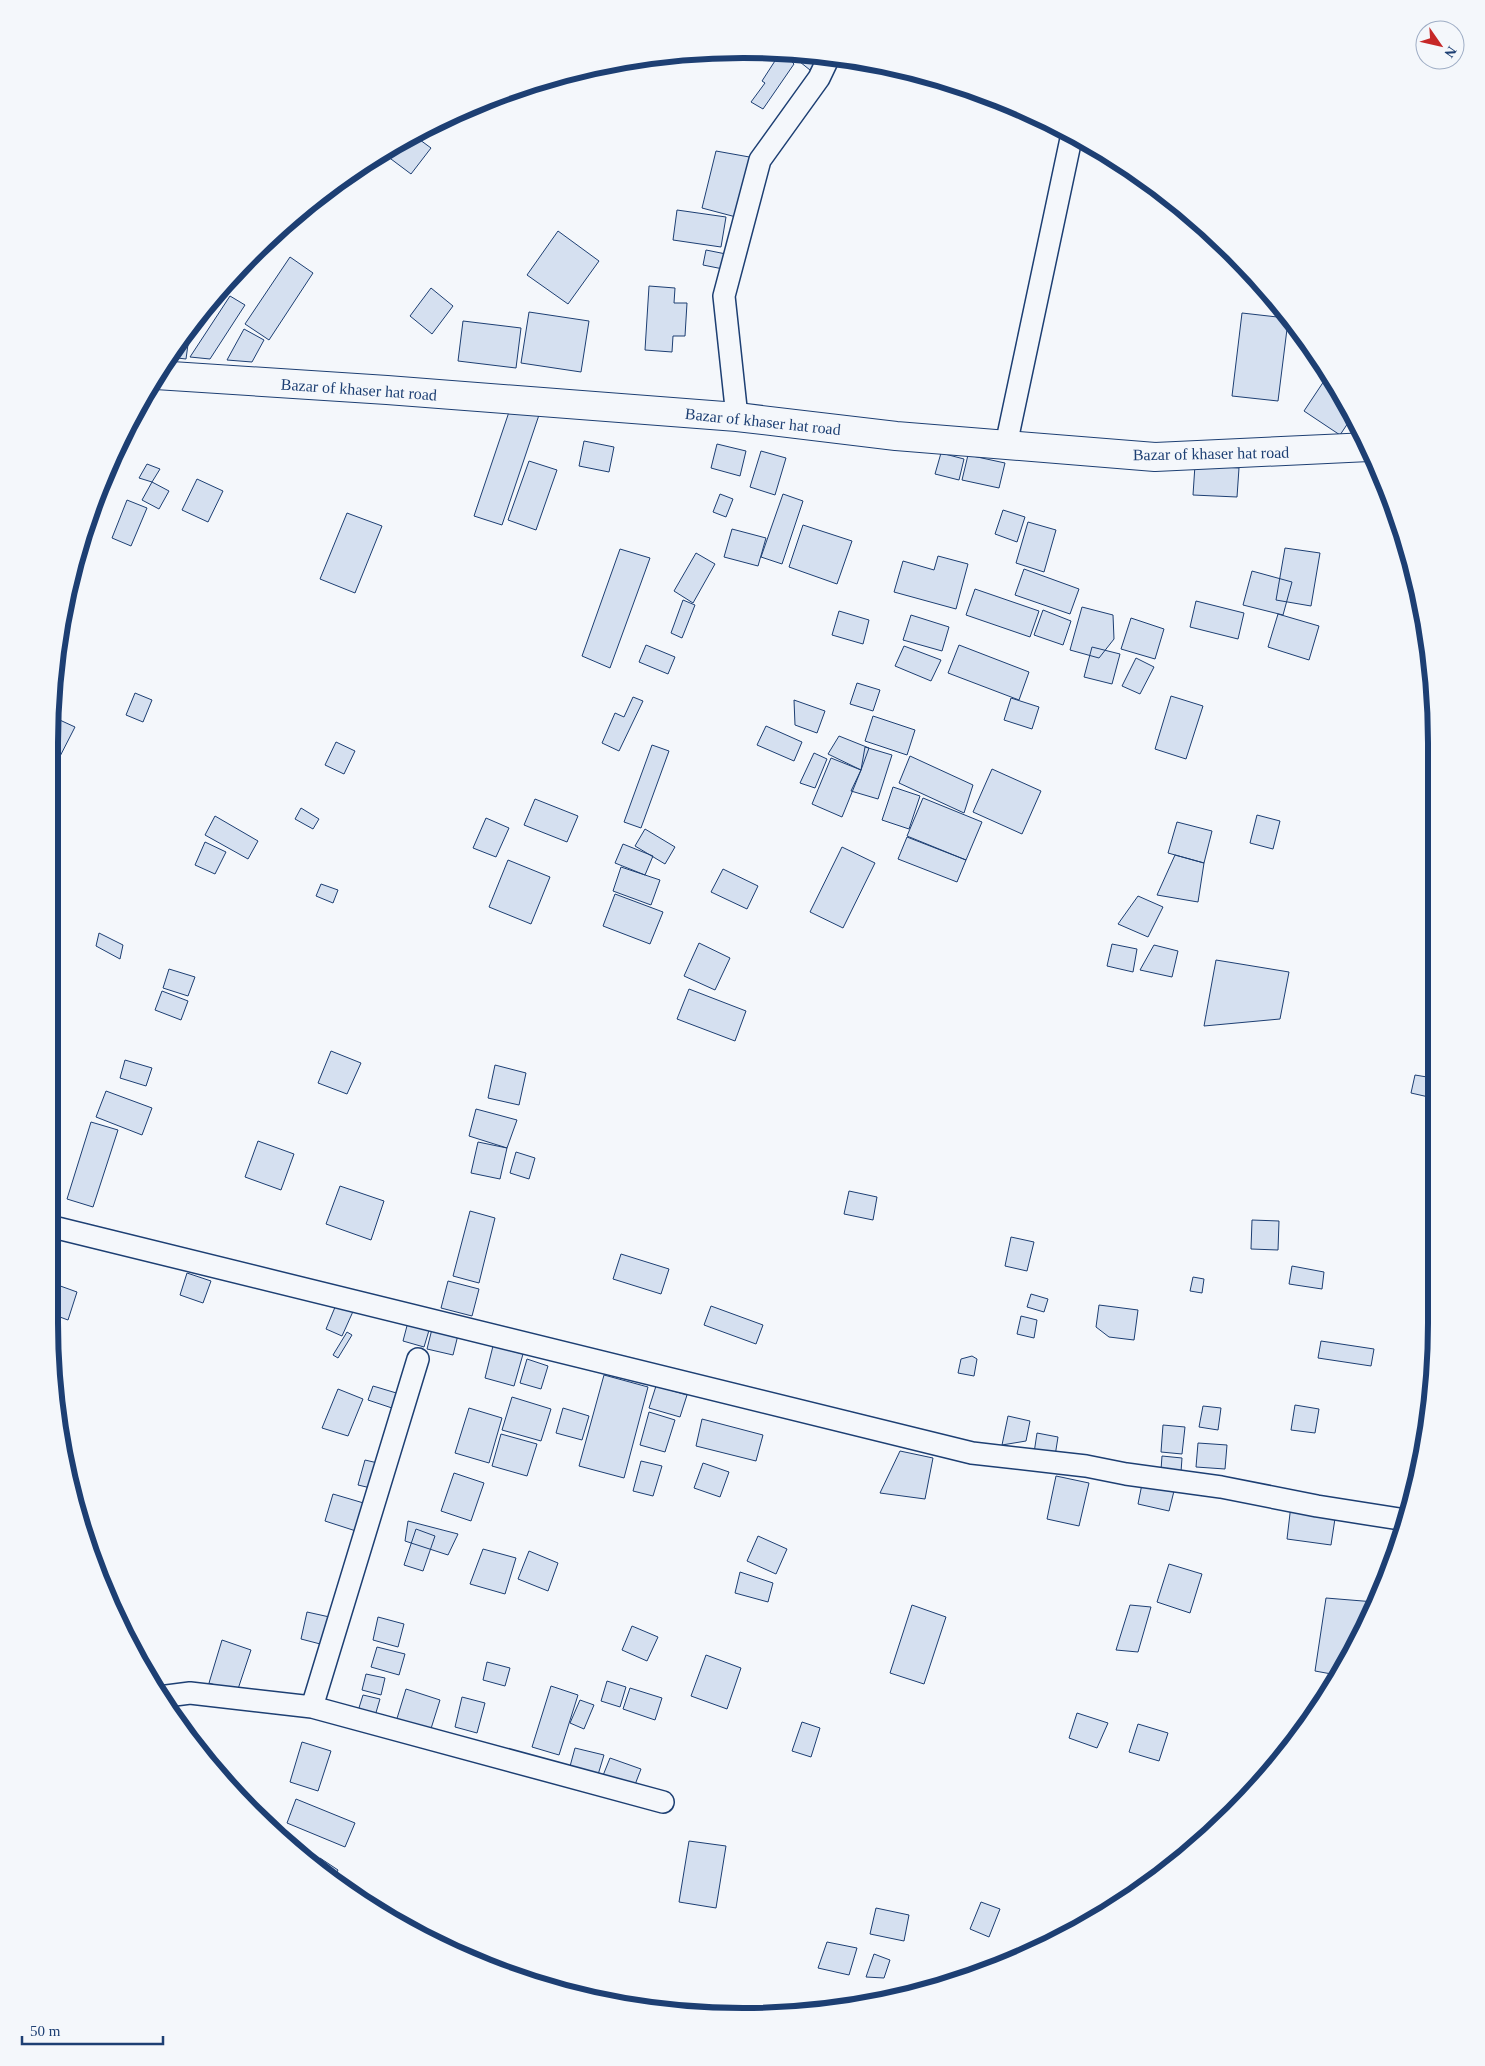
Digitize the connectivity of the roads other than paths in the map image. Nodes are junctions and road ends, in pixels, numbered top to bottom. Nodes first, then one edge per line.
1 (826, 63) edge
2 (1070, 141) edge
3 (164, 376) edge
4 (737, 417) junction
5 (1006, 445) junction
6 (1360, 447) edge
7 (58, 1228) edge
8 (418, 1359) dead end
9 (1399, 1519) edge
10 (168, 1696) edge
11 (312, 1707) junction
12 (663, 1802) dead end

1 - 4 street
2 - 5 street
3 - 4 main road, Bazar of khaser hat road
4 - 5 main road, Bazar of khaser hat road
5 - 6 main road, Bazar of khaser hat road
7 - 9 street
8 - 11 street
10 - 11 street
11 - 12 street

